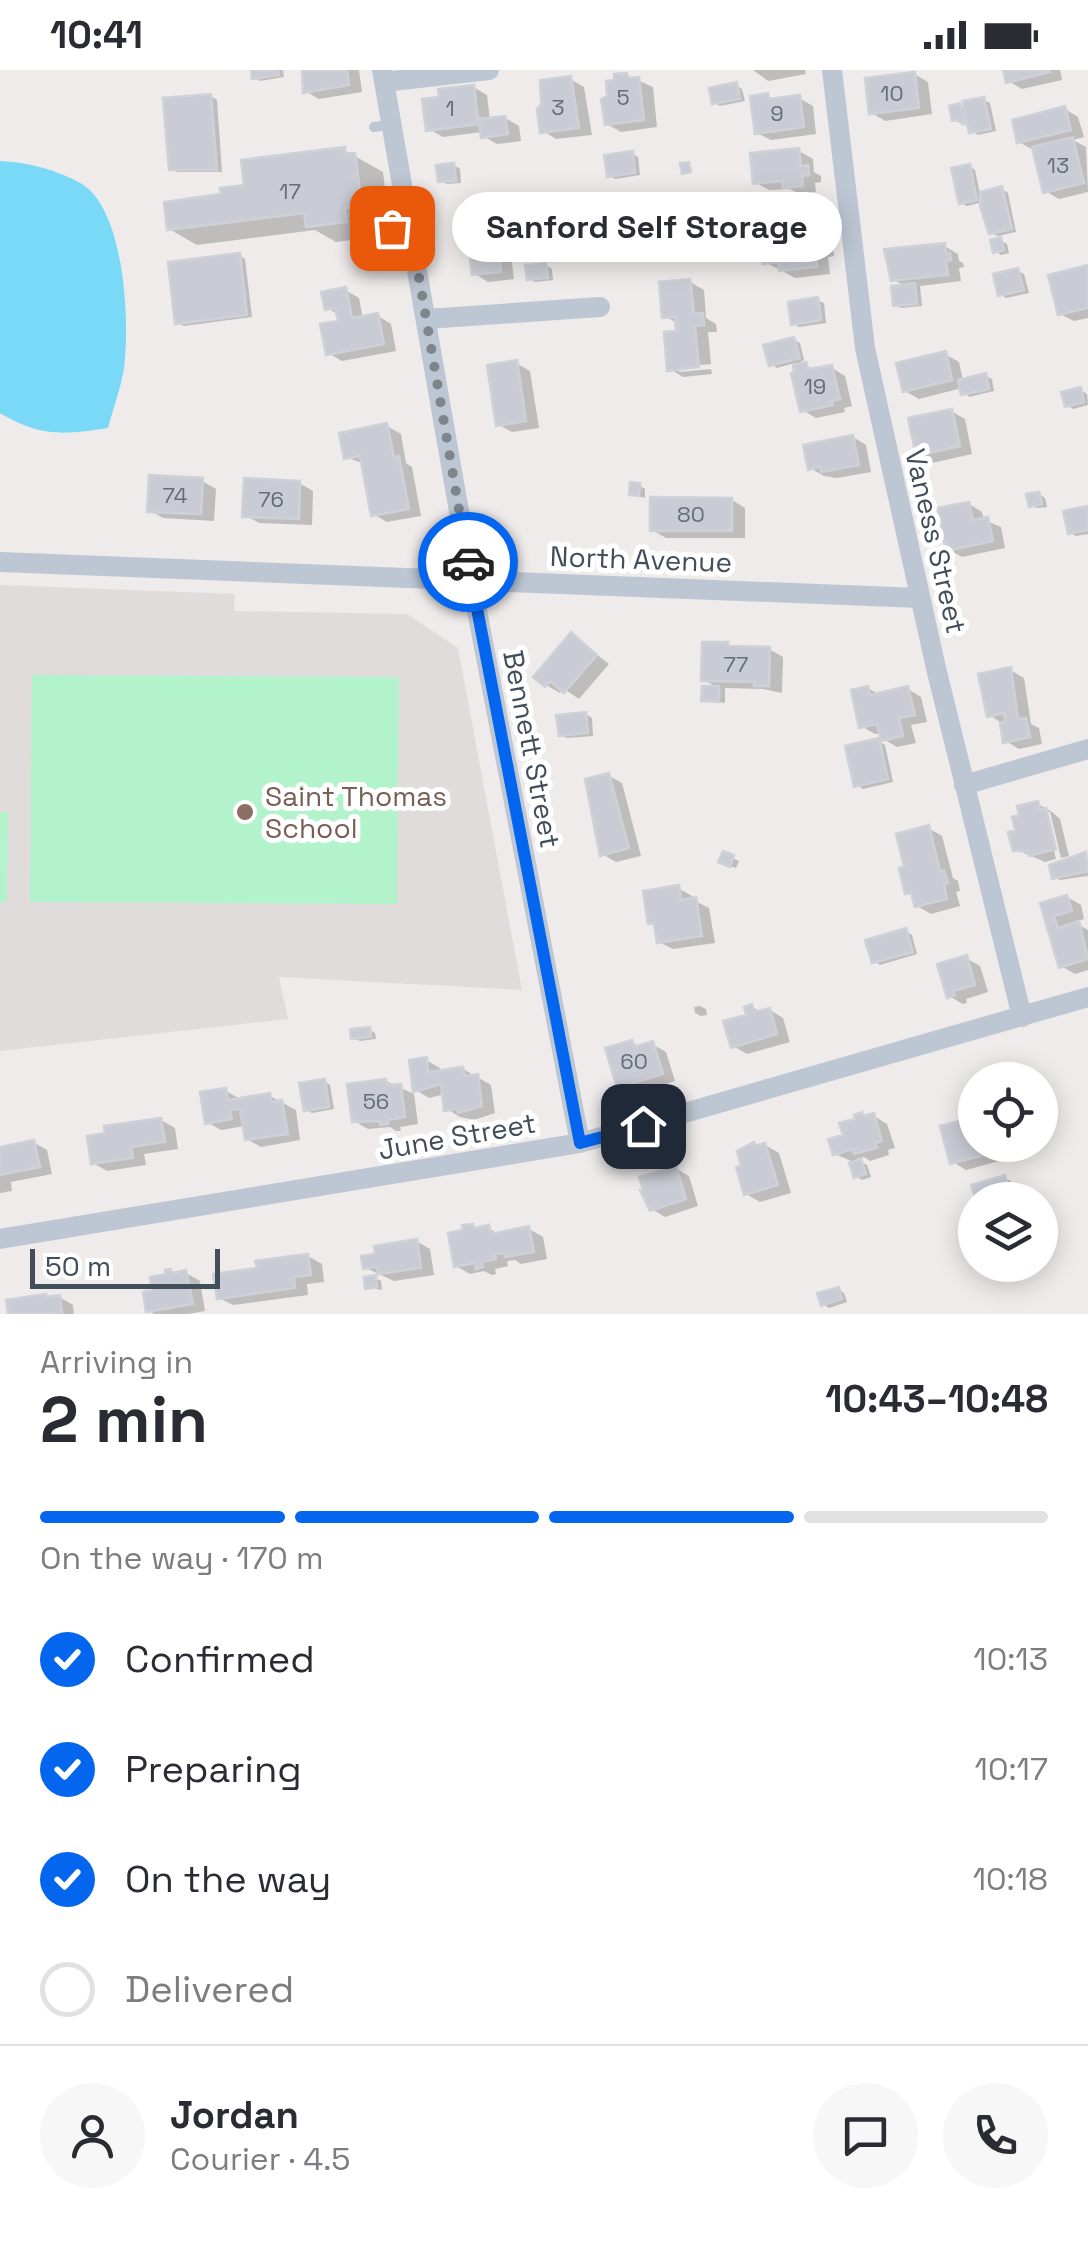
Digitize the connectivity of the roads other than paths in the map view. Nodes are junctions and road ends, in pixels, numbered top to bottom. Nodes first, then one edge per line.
1 (489, 70) edge
2 (832, 70) edge
3 (383, 76) edge
4 (600, 307) dead end
5 (427, 319) junction
6 (0, 562) edge
7 (472, 580) junction
8 (920, 598) junction
9 (1088, 749) edge
10 (964, 785) junction
11 (1088, 997) edge
12 (1022, 1017) junction
13 (580, 1143) junction
14 (0, 1239) edge

1 - 3 street
2 - 8 street, Vaness Street
3 - 5 street, Bennett Street
4 - 5 street
5 - 7 street, Bennett Street
6 - 7 street, North Avenue
7 - 8 street, North Avenue
7 - 13 street, Bennett Street
8 - 10 street, Vaness Street
9 - 10 street
10 - 12 street, Vaness Street
11 - 12 street, June Street
12 - 13 street, June Street
13 - 14 street, June Street

